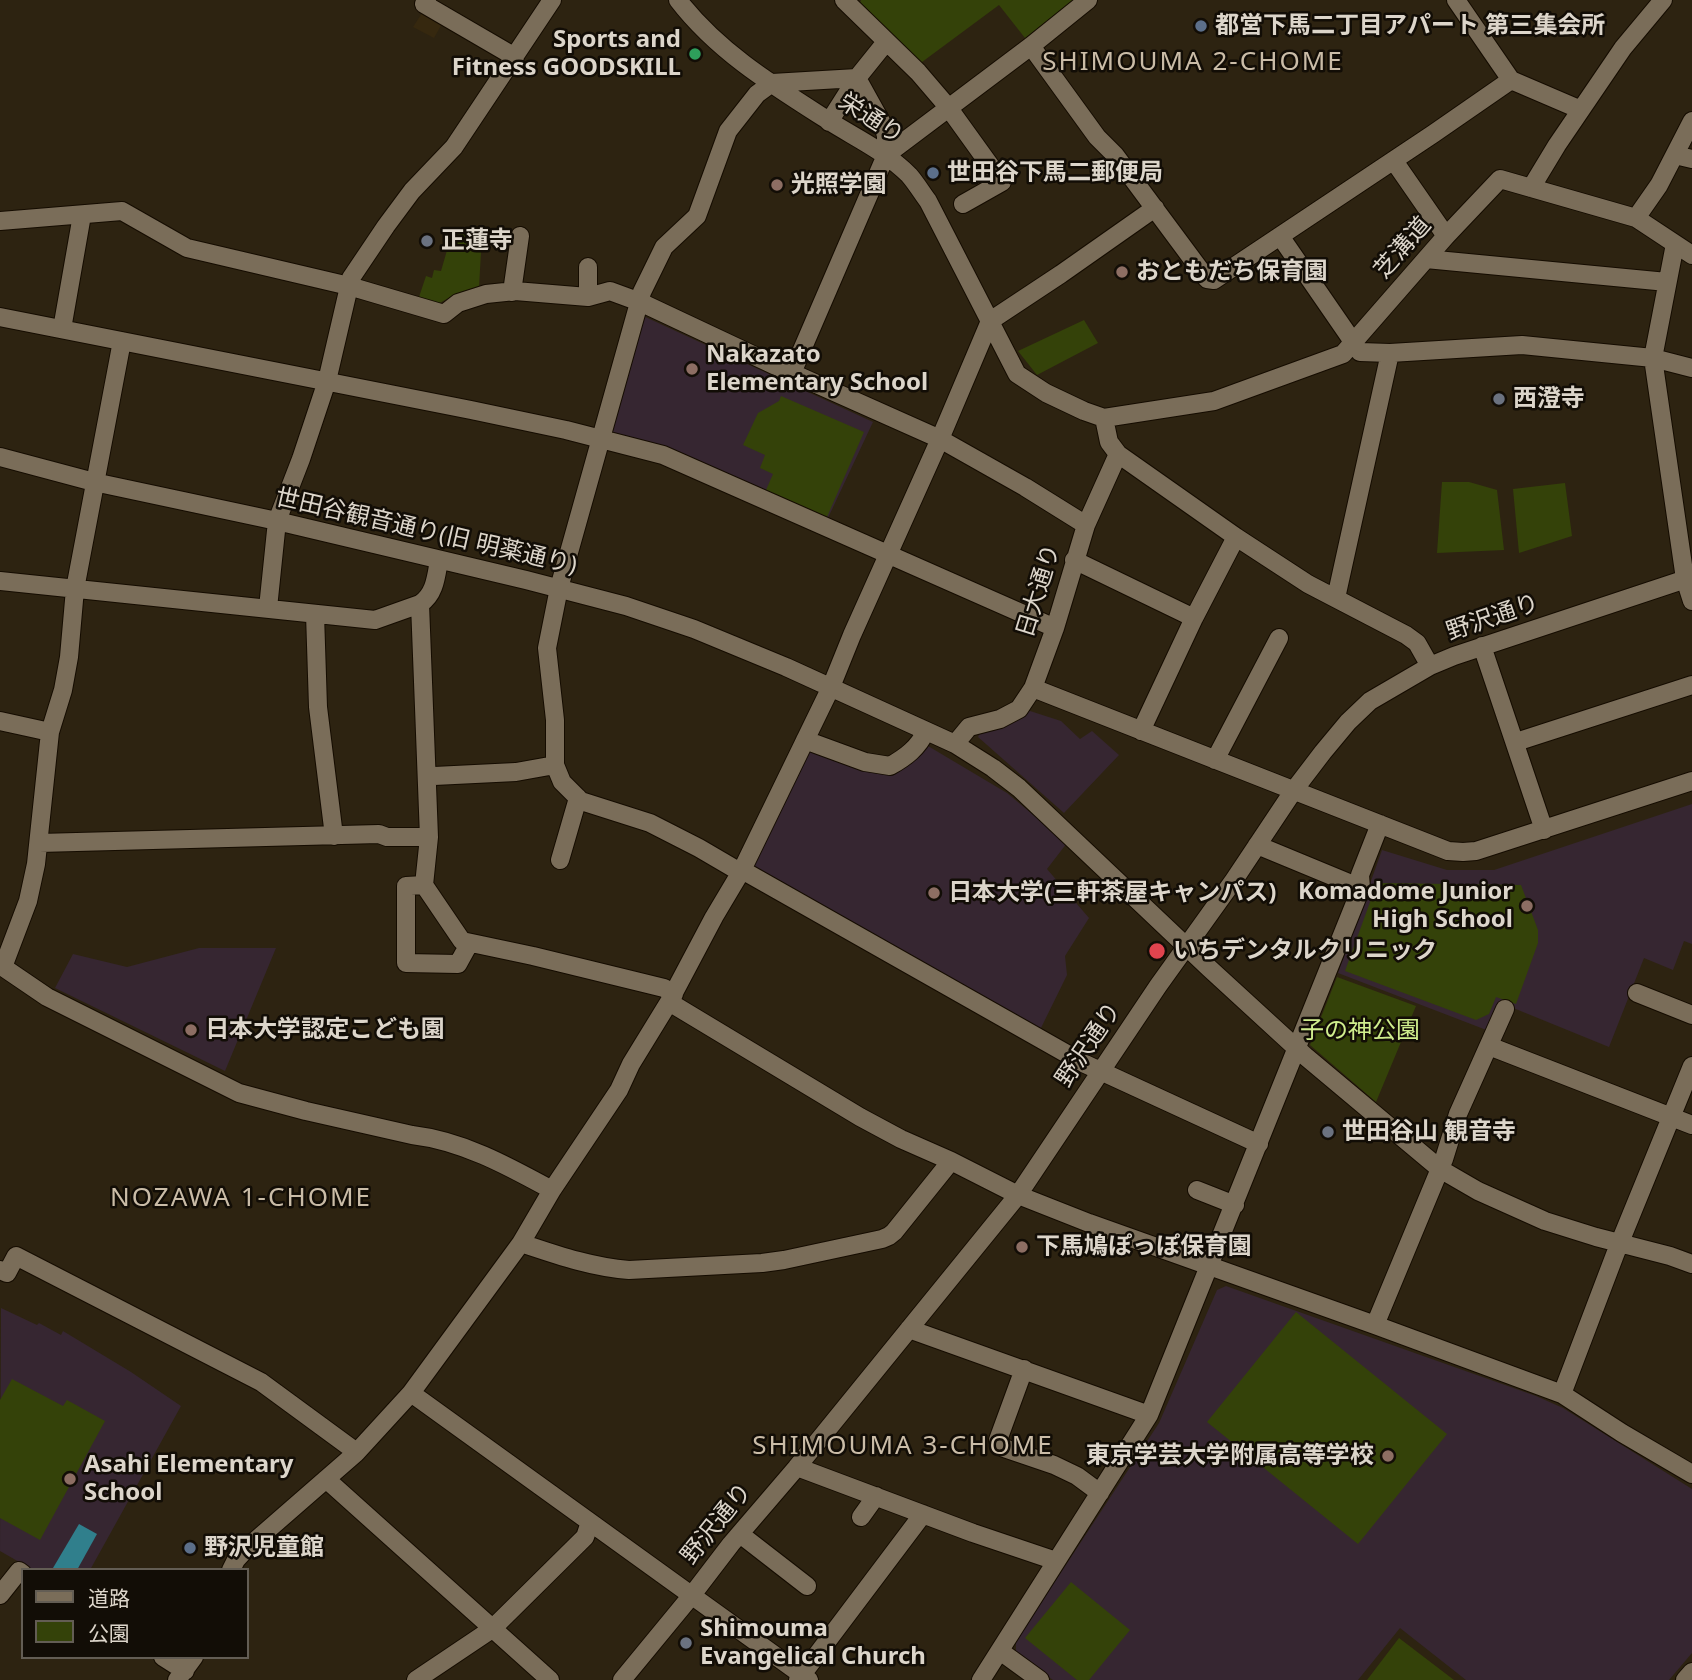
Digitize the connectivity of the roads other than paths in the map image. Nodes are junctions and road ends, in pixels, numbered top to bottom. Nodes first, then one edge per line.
1 (427, 0) edge
2 (552, 0) edge
3 (844, 0) edge
4 (1088, 0) edge
5 (1456, 0) edge
6 (1663, 0) edge
7 (683, 2) edge
8 (886, 42) junction
9 (1031, 46) junction
10 (515, 57) junction
11 (856, 78) junction
12 (1511, 80) junction
13 (772, 83) junction
14 (948, 107) junction
15 (1581, 110) junction
16 (829, 121) junction
17 (1692, 121) edge
18 (886, 155) junction
19 (1684, 157) edge
20 (1394, 160) junction
21 (1531, 188) junction
22 (963, 204) dead end
23 (1155, 208) junction
24 (82, 215) junction
25 (1636, 218) junction
26 (0, 221) edge
27 (520, 236) dead end
28 (1280, 236) junction
29 (1446, 236) junction
30 (1675, 244) junction
31 (1692, 255) edge
32 (1426, 259) junction
33 (588, 267) dead end
34 (350, 282) junction
35 (1667, 282) junction
36 (512, 292) junction
37 (588, 298) junction
38 (640, 302) junction
39 (0, 317) edge
40 (990, 321) junction
41 (62, 329) junction
42 (122, 341) junction
43 (1353, 343) junction
44 (1391, 353) junction
45 (1653, 358) junction
46 (1692, 368) edge
47 (792, 373) junction
48 (327, 381) junction
49 (1104, 418) junction
50 (602, 439) junction
51 (940, 439) junction
52 (1118, 454) junction
53 (0, 457) edge
54 (94, 482) junction
55 (277, 521) junction
56 (1086, 525) junction
57 (1236, 537) junction
58 (889, 554) junction
59 (439, 560) junction
60 (1074, 560) junction
61 (1688, 578) edge
62 (0, 581) edge
63 (559, 588) junction
64 (75, 589) junction
65 (1336, 598) junction
66 (1692, 601) edge
67 (420, 604) junction
68 (268, 608) junction
69 (316, 614) junction
70 (1194, 618) junction
71 (1055, 628) junction
72 (1279, 638) dead end
73 (1482, 646) junction
74 (1430, 666) junction
75 (1692, 685) edge
76 (831, 687) junction
77 (1032, 688) junction
78 (0, 721) edge
79 (926, 731) junction
80 (1141, 731) junction
81 (50, 732) junction
82 (805, 740) junction
83 (1516, 742) junction
84 (955, 744) junction
85 (1215, 760) junction
86 (555, 765) junction
87 (434, 776) dead end
88 (1692, 781) edge
89 (1294, 790) junction
90 (578, 798) junction
91 (1380, 824) junction
92 (1544, 830) junction
93 (334, 836) junction
94 (429, 837) junction
95 (39, 843) junction
96 (1257, 845) junction
97 (560, 860) dead end
98 (741, 871) junction
99 (424, 886) junction
100 (1361, 888) junction
101 (469, 944) junction
102 (1186, 946) junction
103 (2, 966) edge
104 (1637, 993) dead end
105 (672, 998) junction
106 (1505, 1009) dead end
107 (1692, 1015) edge
108 (1489, 1046) junction
109 (1297, 1048) junction
110 (1692, 1066) edge
111 (1100, 1073) junction
112 (1672, 1116) junction
113 (1692, 1125) edge
114 (1259, 1144) junction
115 (951, 1161) junction
116 (1440, 1169) junction
117 (552, 1189) junction
118 (1198, 1191) dead end
119 (1018, 1195) junction
120 (1235, 1205) junction
121 (521, 1243) junction
122 (1620, 1243) junction
123 (1692, 1264) edge
124 (1210, 1267) junction
125 (0, 1270) edge
126 (1375, 1325) junction
127 (909, 1328) junction
128 (1024, 1369) junction
129 (411, 1393) junction
130 (1562, 1394) junction
131 (1149, 1415) junction
132 (356, 1453) junction
133 (797, 1466) junction
134 (1691, 1473) edge
135 (326, 1479) junction
136 (1100, 1493) junction
137 (876, 1496) junction
138 (922, 1514) junction
139 (861, 1517) dead end
140 (590, 1521) junction
141 (740, 1534) junction
142 (1056, 1561) junction
143 (232, 1568) edge
144 (21, 1572) edge
145 (807, 1586) dead end
146 (0, 1595) edge
147 (692, 1595) junction
148 (492, 1629) junction
149 (1000, 1651) junction
150 (167, 1659) edge
151 (185, 1669) edge
152 (1692, 1672) edge
153 (803, 1678) edge
154 (416, 1680) edge
155 (550, 1680) edge
156 (622, 1680) edge
157 (981, 1680) edge
158 (1040, 1680) edge
159 (1685, 1680) edge

1 - 10 street
2 - 10 street
3 - 8 street
4 - 9 street
5 - 12 street
6 - 15 street
7 - 13 street, 栄通り
8 - 11 street
8 - 14 street
9 - 14 street
9 - 23 street
10 - 34 street
11 - 13 street
11 - 16 street
11 - 18 street
12 - 15 street
12 - 20 street
13 - 16 street, 栄通り
13 - 38 street
14 - 18 street
14 - 22 street
15 - 21 street
16 - 18 street, 栄通り
17 - 19 street
18 - 40 street, 栄通り
18 - 47 street
19 - 25 street
20 - 28 street
20 - 29 street
21 - 25 street, 芝溝道
21 - 29 street, 芝溝道
23 - 28 street
23 - 40 street
24 - 26 street
24 - 34 street
24 - 41 street
25 - 30 street, 芝溝道
27 - 36 street
28 - 43 street
29 - 32 street, 芝溝道
30 - 31 street, 芝溝道
30 - 35 street
32 - 35 street
32 - 43 street, 芝溝道
33 - 37 street
34 - 36 street
34 - 48 street
35 - 45 street
36 - 37 street
37 - 38 street
38 - 47 street
38 - 50 street
39 - 41 street
40 - 49 street, 栄通り
40 - 51 street
41 - 42 street
42 - 48 street
42 - 54 street
43 - 44 street
43 - 49 street, 芝溝道
44 - 45 street
44 - 65 street
45 - 46 street
45 - 61 street
47 - 51 street
48 - 50 street
48 - 55 street
49 - 52 street
50 - 58 street
50 - 63 street
51 - 56 street
51 - 58 street
52 - 56 street, 日大通り
52 - 57 street
53 - 54 street, 世田谷観音通り(旧 明薬通り)
54 - 55 street, 世田谷観音通り(旧 明薬通り)
54 - 64 street
55 - 59 street, 世田谷観音通り(旧 明薬通り)
55 - 68 street
56 - 60 street, 日大通り
57 - 65 street
57 - 70 street
58 - 71 street
58 - 76 street
59 - 63 street, 世田谷観音通り(旧 明薬通り)
59 - 67 street
60 - 70 street
60 - 71 street, 日大通り
61 - 66 street
61 - 73 street, 野沢通り
62 - 64 street
63 - 76 street, 世田谷観音通り(旧 明薬通り)
63 - 86 street
64 - 68 street
64 - 81 street
65 - 74 street
67 - 69 street
67 - 94 street
68 - 69 street
69 - 93 street
70 - 80 street
71 - 77 street, 日大通り
72 - 85 street
73 - 74 street, 野沢通り
73 - 83 street
74 - 89 street, 野沢通り
75 - 83 street
76 - 79 street, 世田谷観音通り(旧 明薬通り)
76 - 82 street
77 - 80 street
77 - 84 street, 日大通り
78 - 81 street
79 - 82 street
79 - 84 street, 世田谷観音通り(旧 明薬通り)
80 - 85 street
81 - 95 street
82 - 98 street
83 - 92 street
84 - 102 street, 世田谷観音通り(旧 明薬通り)
85 - 89 street
86 - 87 street
86 - 90 street
88 - 92 street
89 - 91 street
89 - 96 street, 野沢通り
90 - 97 street
90 - 98 street
91 - 92 street
91 - 100 street
93 - 94 street
93 - 95 street
94 - 99 street
95 - 103 street
96 - 100 street
96 - 102 street, 野沢通り
98 - 105 street
98 - 111 street
99 - 101 street
99 - 101 street
100 - 109 street
101 - 105 street
102 - 109 street, 世田谷観音通り(旧 明薬通り)
102 - 111 street, 野沢通り
103 - 117 street
104 - 107 street
105 - 115 street
105 - 117 street
106 - 108 street
108 - 112 street
108 - 116 street
109 - 114 street
109 - 116 street, 世田谷観音通り(旧 明薬通り)
110 - 112 street
111 - 114 street
111 - 119 street, 野沢通り
112 - 113 street
112 - 122 street
114 - 120 street
115 - 119 street
115 - 121 street
116 - 122 street
116 - 126 street
117 - 121 street
118 - 120 street
119 - 124 street
119 - 127 street, 野沢通り
120 - 124 street
121 - 129 street
122 - 123 street
122 - 130 street
124 - 126 street
124 - 131 street
125 - 132 street
126 - 130 street
127 - 128 street
127 - 133 street, 野沢通り
128 - 131 street
128 - 136 street
129 - 132 street
129 - 140 street
130 - 134 street
131 - 136 street
132 - 135 street
133 - 137 street
133 - 141 street, 野沢通り
135 - 143 street
135 - 148 street
136 - 142 street
137 - 138 street
137 - 139 street
138 - 142 street
138 - 153 street
140 - 147 street
140 - 148 street
141 - 145 street
141 - 147 street, 野沢通り
142 - 149 street
144 - 146 street
147 - 153 street
147 - 156 street, 野沢通り
148 - 154 street
148 - 155 street
149 - 157 street
149 - 158 street
150 - 151 street
152 - 159 street

